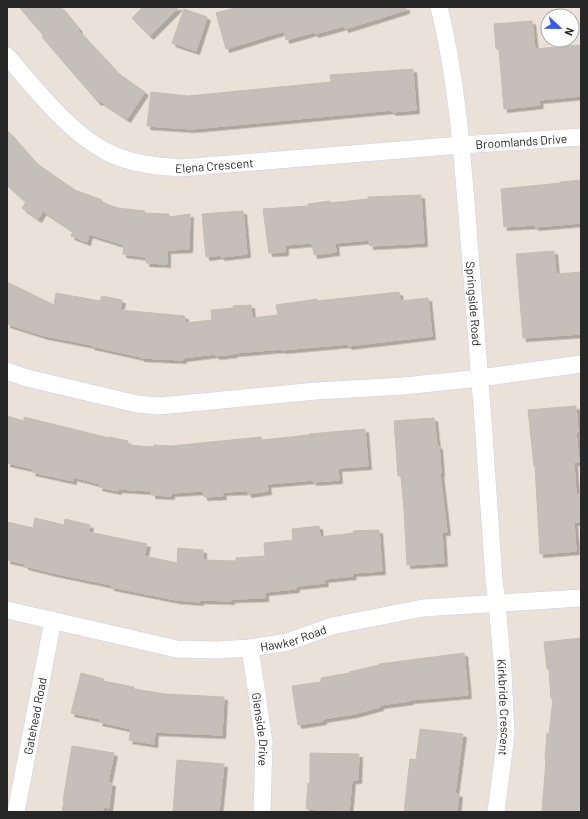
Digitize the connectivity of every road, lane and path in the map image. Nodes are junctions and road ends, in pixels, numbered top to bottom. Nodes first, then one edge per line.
1 (439, 7) edge
2 (7, 56) edge
3 (581, 137) edge
4 (461, 145) junction
5 (581, 364) edge
6 (7, 371) edge
7 (480, 378) junction
8 (581, 598) edge
9 (497, 602) junction
10 (7, 610) edge
11 (53, 620) junction
12 (250, 648) junction
13 (16, 812) edge
14 (262, 812) edge
15 (496, 812) edge

1 - 4 street, Springside Road
2 - 4 street, Elena Crescent
3 - 4 street, Broomlands Drive
4 - 7 street, Springside Road
5 - 7 street
6 - 7 street
7 - 9 street, Springside Road
8 - 9 street, Hawker Road
9 - 12 street, Hawker Road
9 - 15 street, Kirkbride Crescent
10 - 11 street, Hawker Road
11 - 12 street, Hawker Road
11 - 13 street, Gatehead Road
12 - 14 street, Glenside Drive

